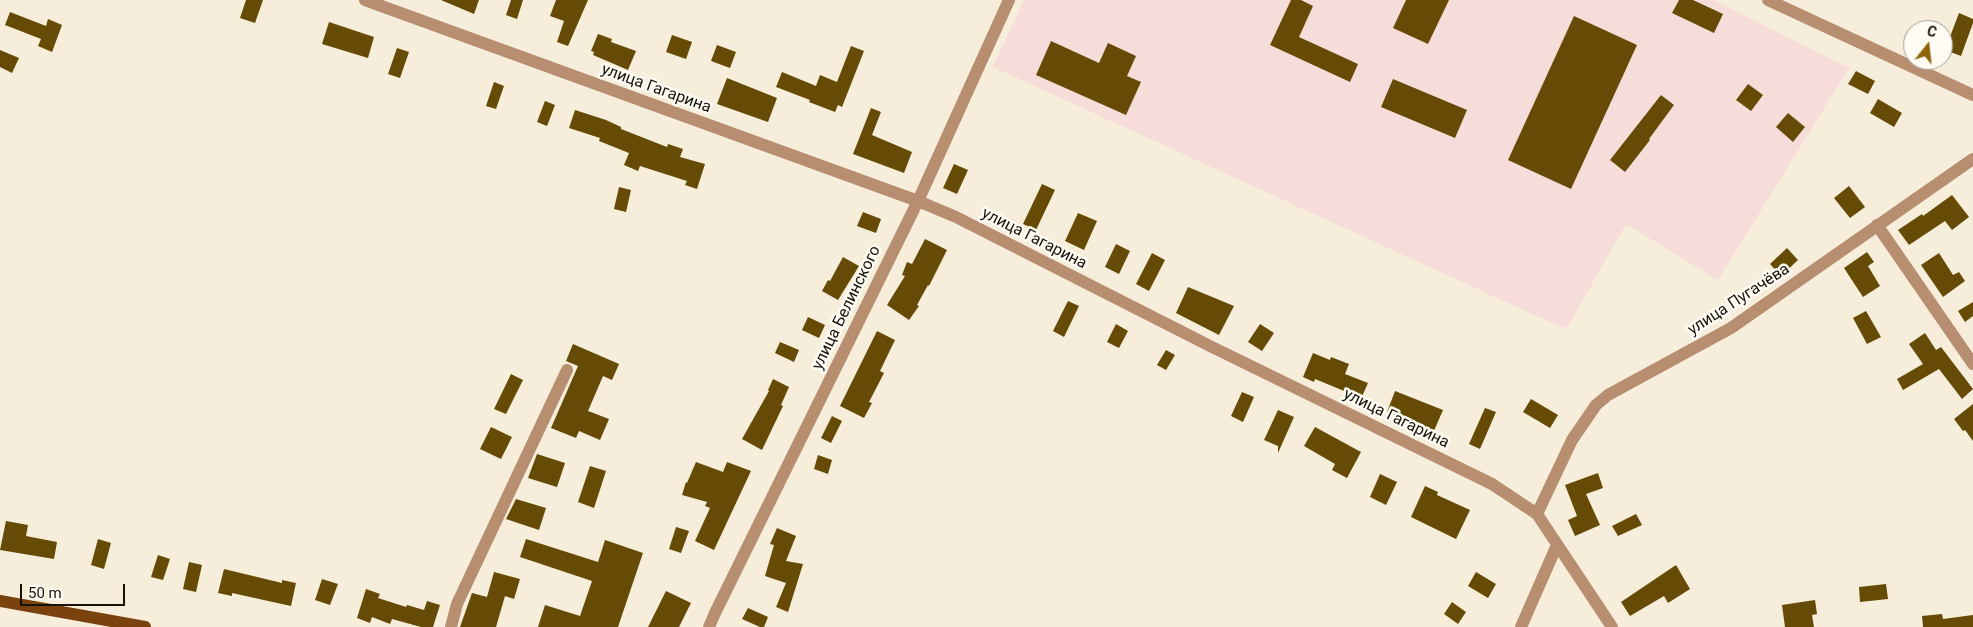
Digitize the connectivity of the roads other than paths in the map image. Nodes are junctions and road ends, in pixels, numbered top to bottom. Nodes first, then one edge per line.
1 (365, 0) edge
2 (1009, 0) edge
3 (1768, 0) edge
4 (1973, 95) edge
5 (1973, 159) edge
6 (918, 201) junction
7 (1877, 226) junction
8 (1973, 364) edge
9 (568, 370) dead end
10 (1537, 514) junction
11 (1557, 545) junction
12 (0, 600) edge
13 (145, 627) edge
14 (451, 627) edge
15 (709, 627) edge
16 (1521, 627) edge
17 (1612, 627) edge

1 - 6 street, улица Гагарина
2 - 6 street, улица Белинского
3 - 4 street
5 - 7 street, улица Пугачёва
6 - 10 street, улица Гагарина
6 - 15 street, улица Белинского
7 - 8 street
7 - 10 street, улица Пугачёва
9 - 14 street
10 - 11 street, улица Гагарина
11 - 16 street
11 - 17 street, улица Гагарина
12 - 13 main road

